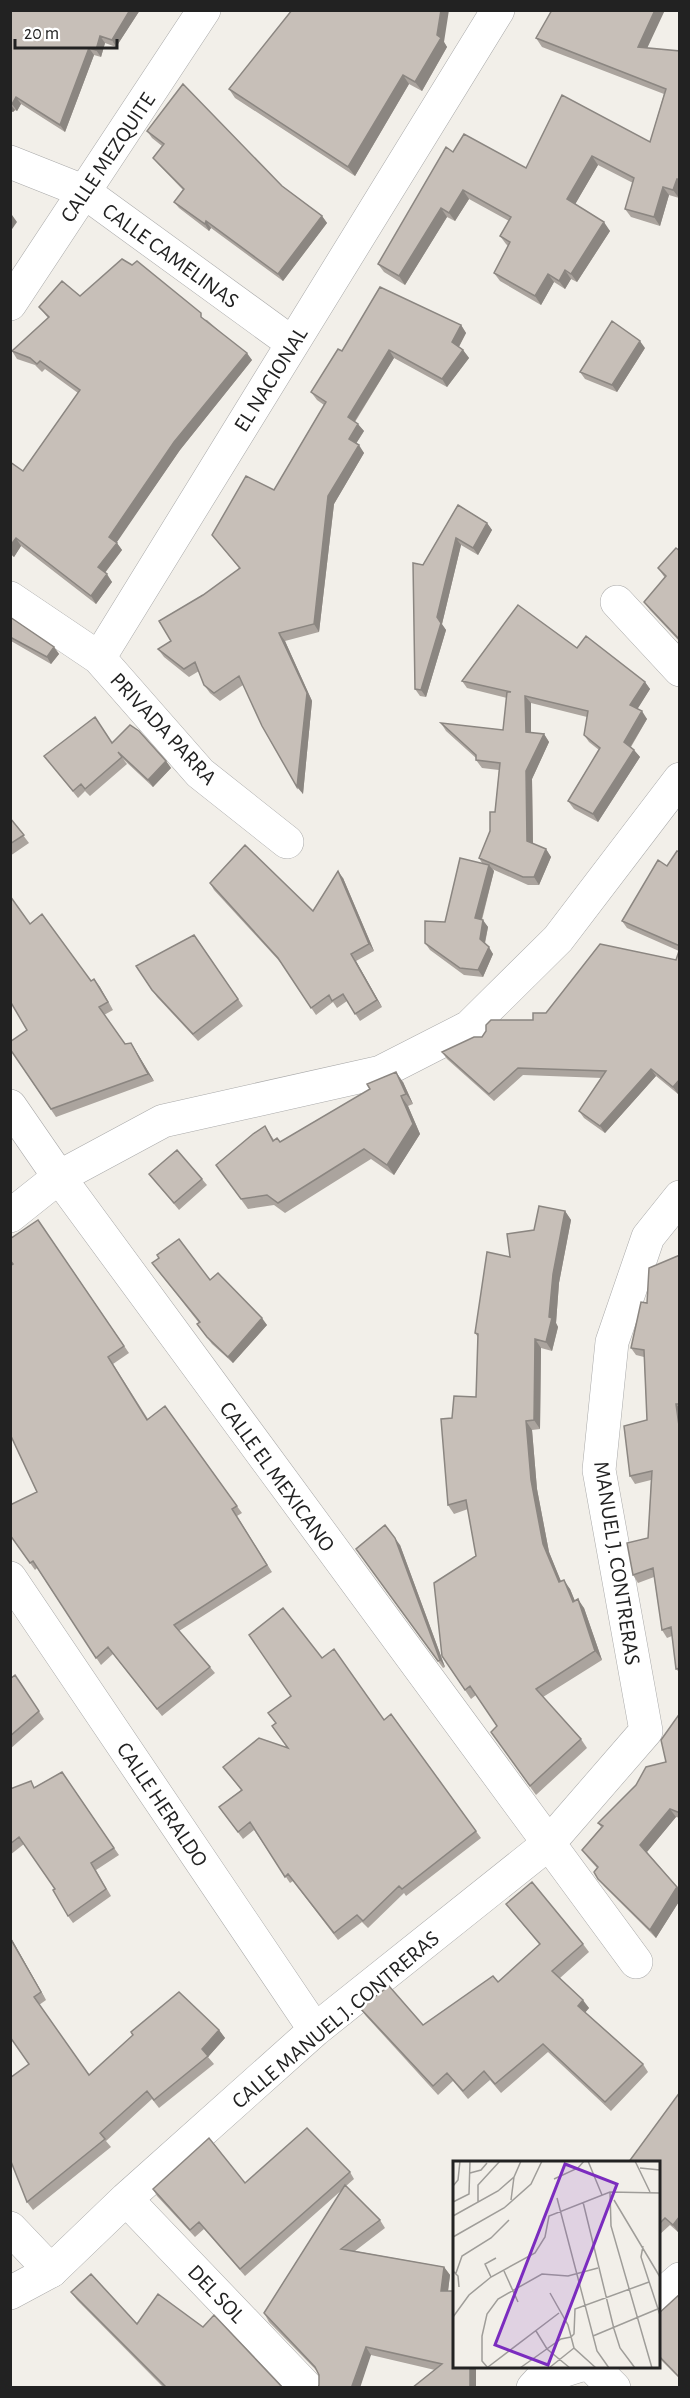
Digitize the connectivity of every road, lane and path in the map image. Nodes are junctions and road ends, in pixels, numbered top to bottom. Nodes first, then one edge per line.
1 (204, 10) edge
2 (498, 10) edge
3 (10, 162) edge
4 (83, 191) junction
5 (10, 304) edge
6 (292, 343) junction
7 (10, 598) edge
8 (617, 602) dead end
9 (99, 658) junction
10 (680, 670) edge
11 (680, 779) edge
12 (287, 842) dead end
13 (10, 1106) edge
14 (59, 1177) junction
15 (680, 1197) edge
16 (10, 1216) edge
17 (10, 1578) edge
18 (646, 1731) joint
19 (548, 1844) junction
20 (636, 1962) dead end
21 (315, 2030) junction
22 (126, 2199) junction
23 (10, 2228) edge
24 (51, 2271) junction
25 (680, 2278) edge
26 (10, 2293) edge
27 (660, 2296) edge
28 (574, 2368) edge
29 (593, 2368) edge
30 (308, 2388) edge
31 (533, 2388) edge
32 (614, 2388) edge

1 - 4 street, CALLE MEZQUITE
2 - 6 street, EL NACIONAL
3 - 4 street, CALLE CAMELINAS
4 - 5 street, CALLE MEZQUITE
4 - 6 street, CALLE CAMELINAS
6 - 9 street, EL NACIONAL
7 - 9 street
8 - 10 street
9 - 12 street, PRIVADA PARRA
11 - 14 street
13 - 14 street, CALLE EL MEXICANO
14 - 16 street
14 - 19 street, CALLE EL MEXICANO
15 - 18 street, MANUEL J. CONTRERAS
17 - 21 street, CALLE HERALDO
18 - 19 street, CALLE MANUEL J. CONTRERAS
19 - 20 street, CALLE EL MEXICANO
19 - 21 street, CALLE MANUEL J. CONTRERAS
21 - 22 street, CALLE MANUEL J. CONTRERAS
22 - 24 street, CALLE MANUEL J. CONTRERAS
22 - 30 street, DEL SOL
23 - 24 street
24 - 26 street, CALLE MANUEL J. CONTRERAS
25 - 27 street
28 - 31 street
29 - 32 street

